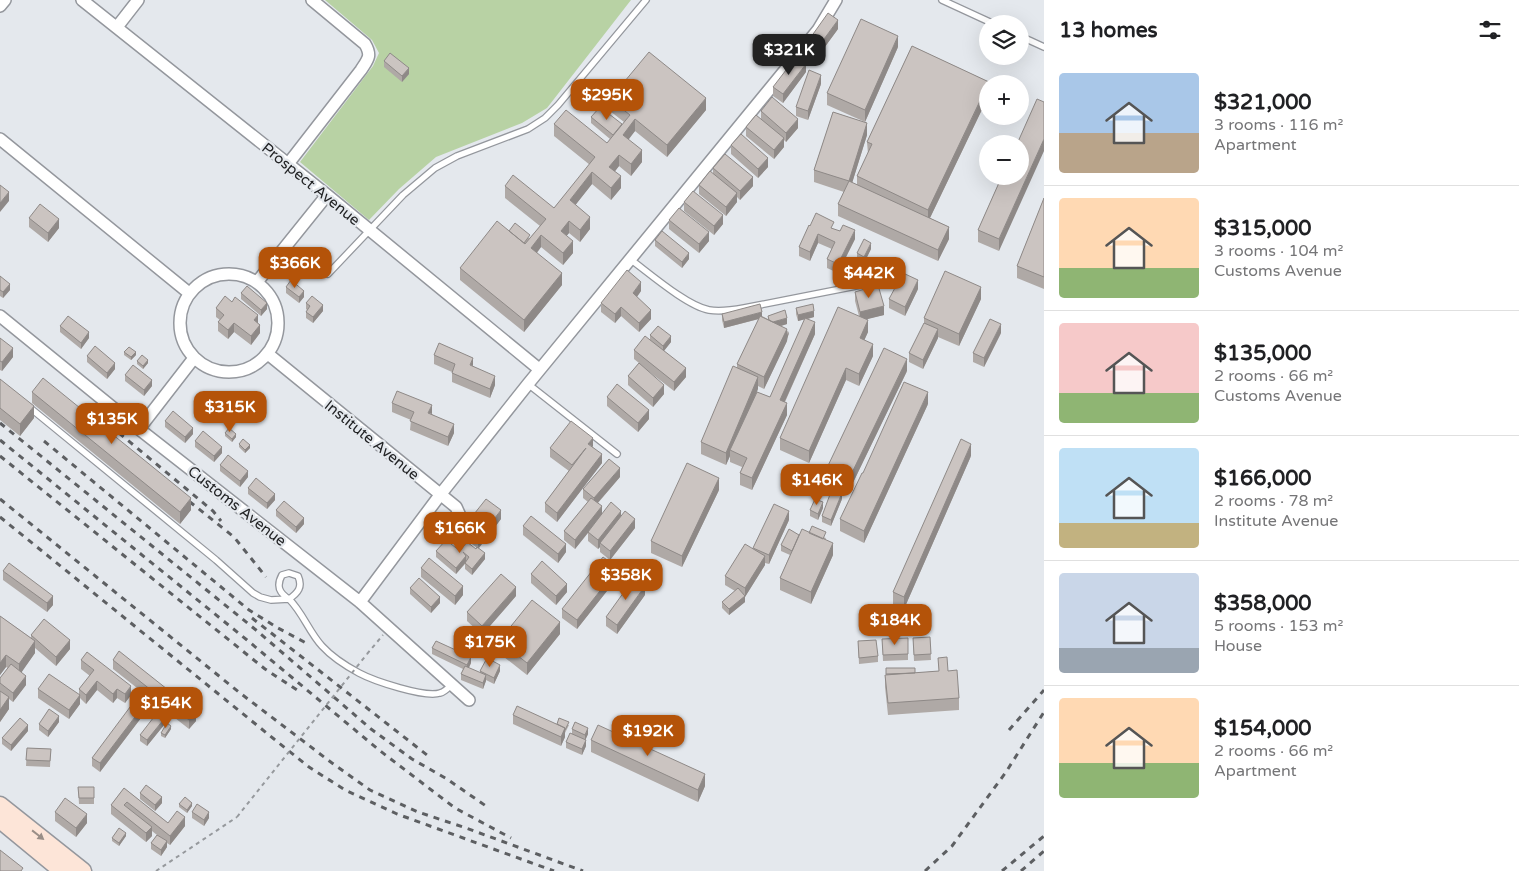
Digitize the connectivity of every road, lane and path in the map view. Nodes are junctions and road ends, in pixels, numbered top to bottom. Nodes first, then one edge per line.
1 (4, 0) edge
2 (82, 0) edge
3 (138, 0) edge
4 (312, 0) edge
5 (646, 0) edge
6 (836, 0) edge
7 (942, 0) edge
8 (0, 6) edge
9 (979, 17) edge
10 (116, 27) junction
11 (1029, 40) edge
12 (1044, 47) edge
13 (0, 139) edge
14 (288, 164) junction
15 (327, 195) junction
16 (368, 230) junction
17 (630, 259) junction
18 (328, 274) dead end
19 (902, 277) edge
20 (257, 282) junction
21 (189, 293) junction
22 (0, 316) edge
23 (268, 354) junction
24 (194, 358) junction
25 (539, 369) junction
26 (528, 384) junction
27 (23, 403) edge
28 (139, 429) junction
29 (617, 454) dead end
30 (440, 495) junction
31 (456, 532) dead end
32 (289, 599) junction
33 (360, 602) junction
34 (389, 628) junction
35 (452, 684) junction
36 (469, 700) dead end
37 (0, 805) edge
38 (0, 820) edge
39 (62, 871) edge
40 (83, 871) edge
41 (156, 871) edge

1 - 8 street
2 - 10 street, Prospect Avenue
3 - 10 street
4 - 14 street
5 - 16 lane
6 - 17 street
7 - 9 lane
10 - 14 street, Prospect Avenue
11 - 12 lane
13 - 21 street
14 - 15 street, Prospect Avenue
15 - 16 street, Prospect Avenue
15 - 20 street
16 - 18 lane
16 - 25 street, Prospect Avenue
17 - 19 lane
17 - 25 street
20 - 21 street
20 - 23 street
21 - 24 street
22 - 28 street, Customs Avenue
23 - 24 street
23 - 30 street, Institute Avenue
24 - 28 street
25 - 26 street
26 - 29 lane
26 - 30 street
27 - 32 lane
28 - 33 street, Customs Avenue
30 - 31 street, Institute Avenue
30 - 33 street
32 - 32 lane
32 - 35 lane
33 - 34 street, Customs Avenue
34 - 35 street, Customs Avenue
34 - 41 path, bridge
35 - 36 street, Customs Avenue
37 -> 40 main road
38 - 39 main road

